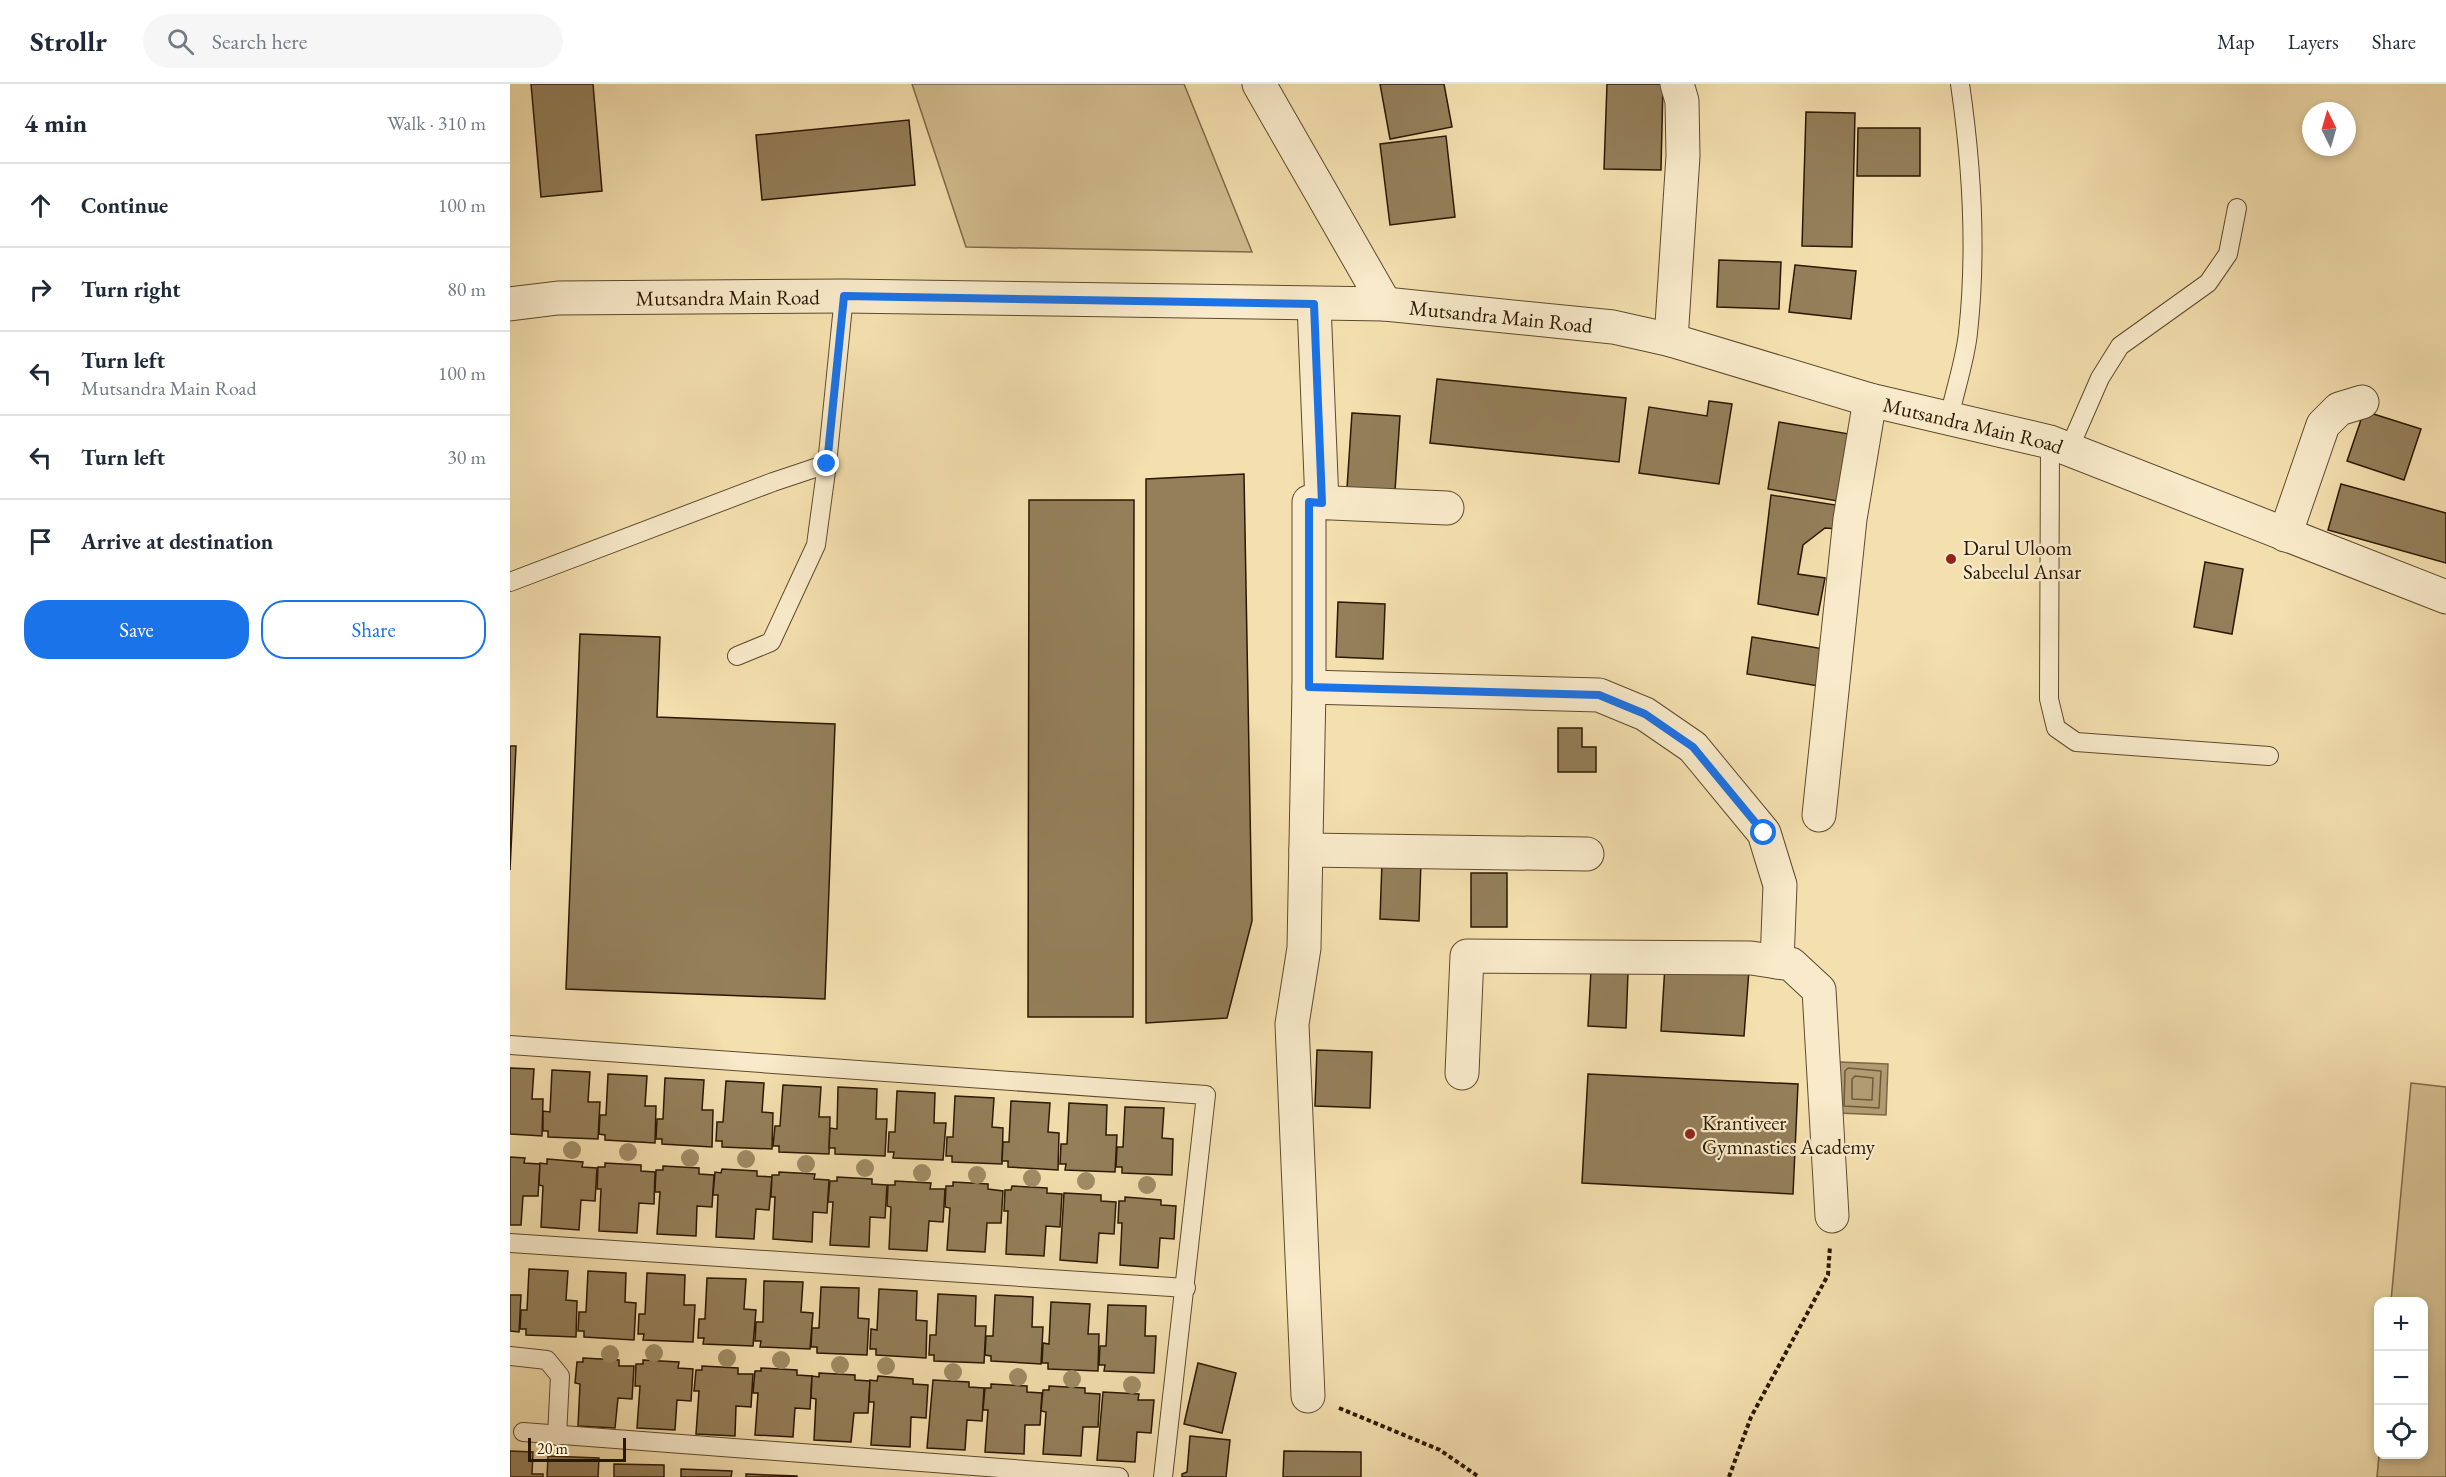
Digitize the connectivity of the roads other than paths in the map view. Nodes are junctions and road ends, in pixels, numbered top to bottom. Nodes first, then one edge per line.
1 (1259, 84) edge
2 (1677, 84) edge
3 (1960, 84) edge
4 (2237, 208) dead end
5 (844, 296) junction
6 (510, 304) edge
7 (1314, 304) junction
8 (1385, 304) junction
9 (1671, 340) junction
10 (1870, 400) junction
11 (2362, 402) dead end
12 (1949, 418) junction
13 (2059, 446) junction
14 (827, 464) junction
15 (1322, 503) junction
16 (1447, 508) dead end
17 (2285, 535) junction
18 (510, 582) edge
19 (2446, 597) edge
20 (737, 656) dead end
21 (1309, 687) junction
22 (2269, 756) dead end
23 (1819, 814) dead end
24 (1306, 850) junction
25 (1587, 854) dead end
26 (1777, 962) junction
27 (510, 1045) edge
28 (1462, 1073) dead end
29 (1832, 1216) road end
30 (510, 1243) edge
31 (1186, 1288) junction
32 (510, 1356) edge
33 (1308, 1396) road end
34 (523, 1432) dead end
35 (557, 1436) junction
36 (1119, 1477) edge
37 (1163, 1477) edge

1 - 8 street
2 - 9 street
3 - 12 lane
4 - 13 lane
5 - 6 street, Mutsandra Main Road
5 - 7 street, Mutsandra Main Road
5 - 14 lane
7 - 8 street, Mutsandra Main Road
7 - 15 street
8 - 9 street, Mutsandra Main Road
9 - 10 street, Mutsandra Main Road
10 - 12 street, Mutsandra Main Road
10 - 23 street
11 - 17 street
12 - 13 street, Mutsandra Main Road
13 - 17 street, Mutsandra Main Road
13 - 22 lane
14 - 18 lane
14 - 20 lane
15 - 16 street
15 - 21 street
17 - 19 street, Mutsandra Main Road
21 - 24 street
21 - 26 street
24 - 25 street
24 - 33 street
26 - 28 street
26 - 29 street
27 - 31 lane
30 - 31 lane
31 - 37 lane
32 - 35 lane
34 - 35 lane
35 - 36 lane

